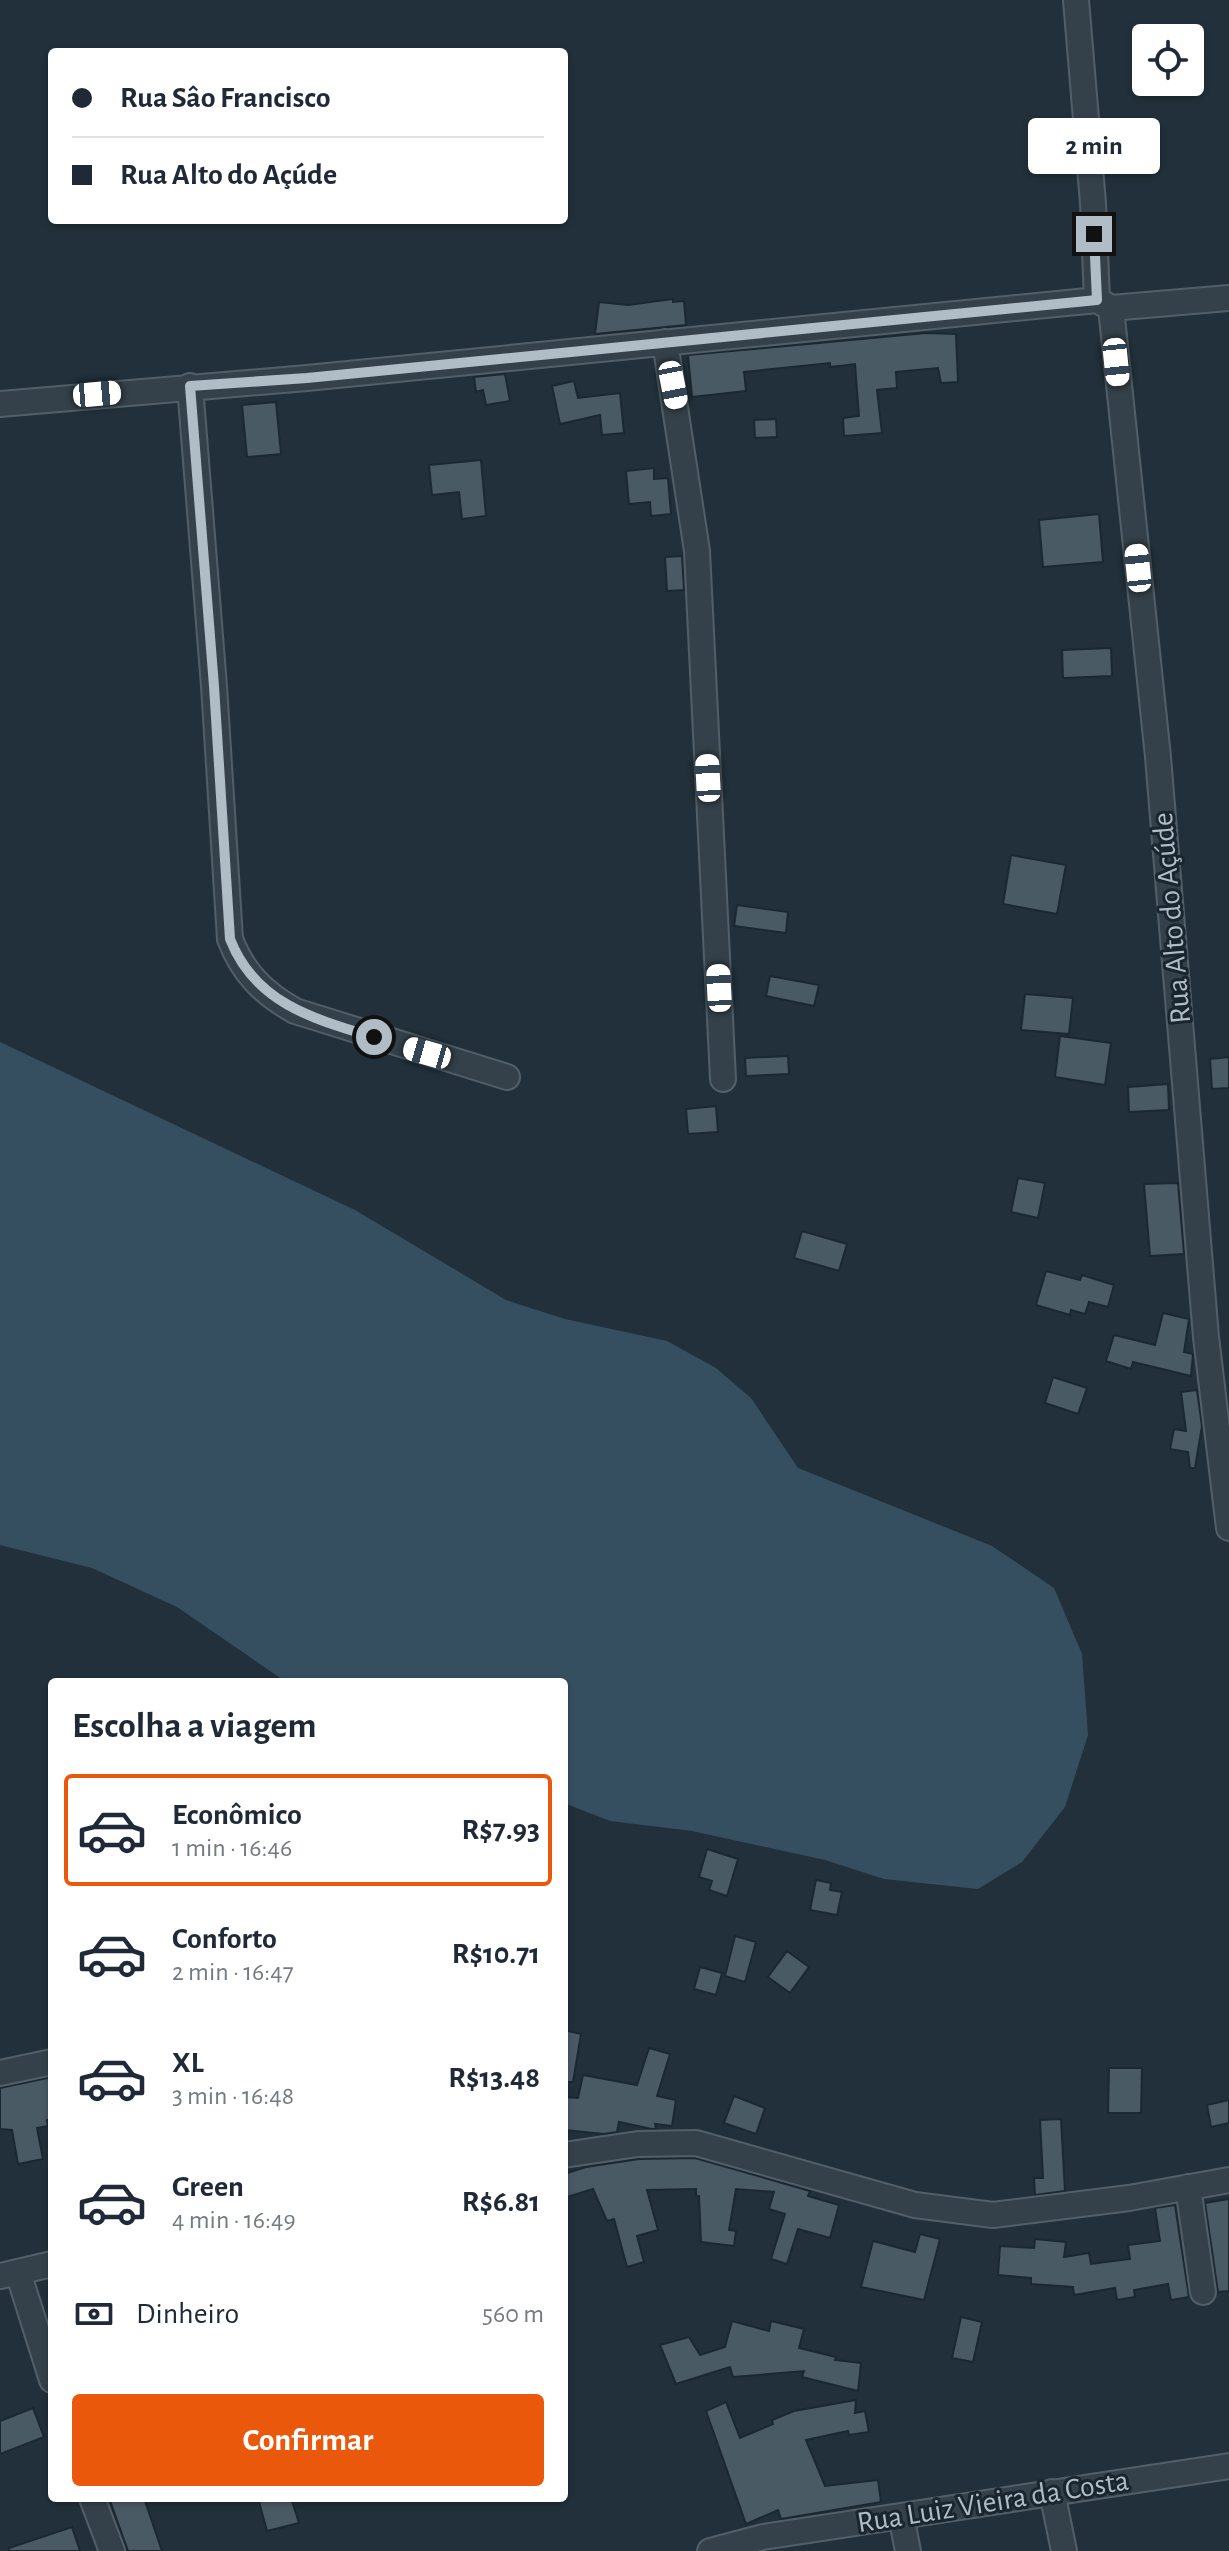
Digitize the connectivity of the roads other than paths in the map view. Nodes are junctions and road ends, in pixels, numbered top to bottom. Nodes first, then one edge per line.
1 (1076, 0) edge
2 (1229, 298) edge
3 (1104, 304) junction
4 (665, 342) junction
5 (190, 386) junction
6 (0, 404) edge
7 (507, 1077) dead end
8 (723, 1079) dead end
9 (1229, 1528) edge
10 (48, 2063) edge
11 (0, 2073) edge
12 (568, 2154) edge
13 (1229, 2180) edge
14 (1188, 2187) junction
15 (48, 2265) edge
16 (9, 2274) edge
17 (1203, 2292) dead end
18 (48, 2370) edge
19 (1229, 2466) edge
20 (1052, 2492) junction
21 (94, 2502) edge
22 (901, 2516) junction
23 (764, 2544) edge
24 (112, 2551) edge
25 (710, 2551) edge
26 (908, 2551) edge
27 (1064, 2551) edge

1 - 3 street, Rua Alto do Açúde
2 - 3 street
3 - 4 street
3 - 9 street, Rua Alto do Açúde
4 - 5 street
4 - 8 street
5 - 6 street
5 - 7 street
10 - 11 street
12 - 14 street
13 - 14 street
14 - 17 street
15 - 16 street
16 - 18 street
19 - 20 street, Rua Luiz Vieira da Costa
20 - 22 street, Rua Luiz Vieira da Costa
20 - 27 street
21 - 24 street
22 - 23 street, Rua Luiz Vieira da Costa
22 - 26 street
23 - 25 street, Rua Luiz Vieira da Costa

